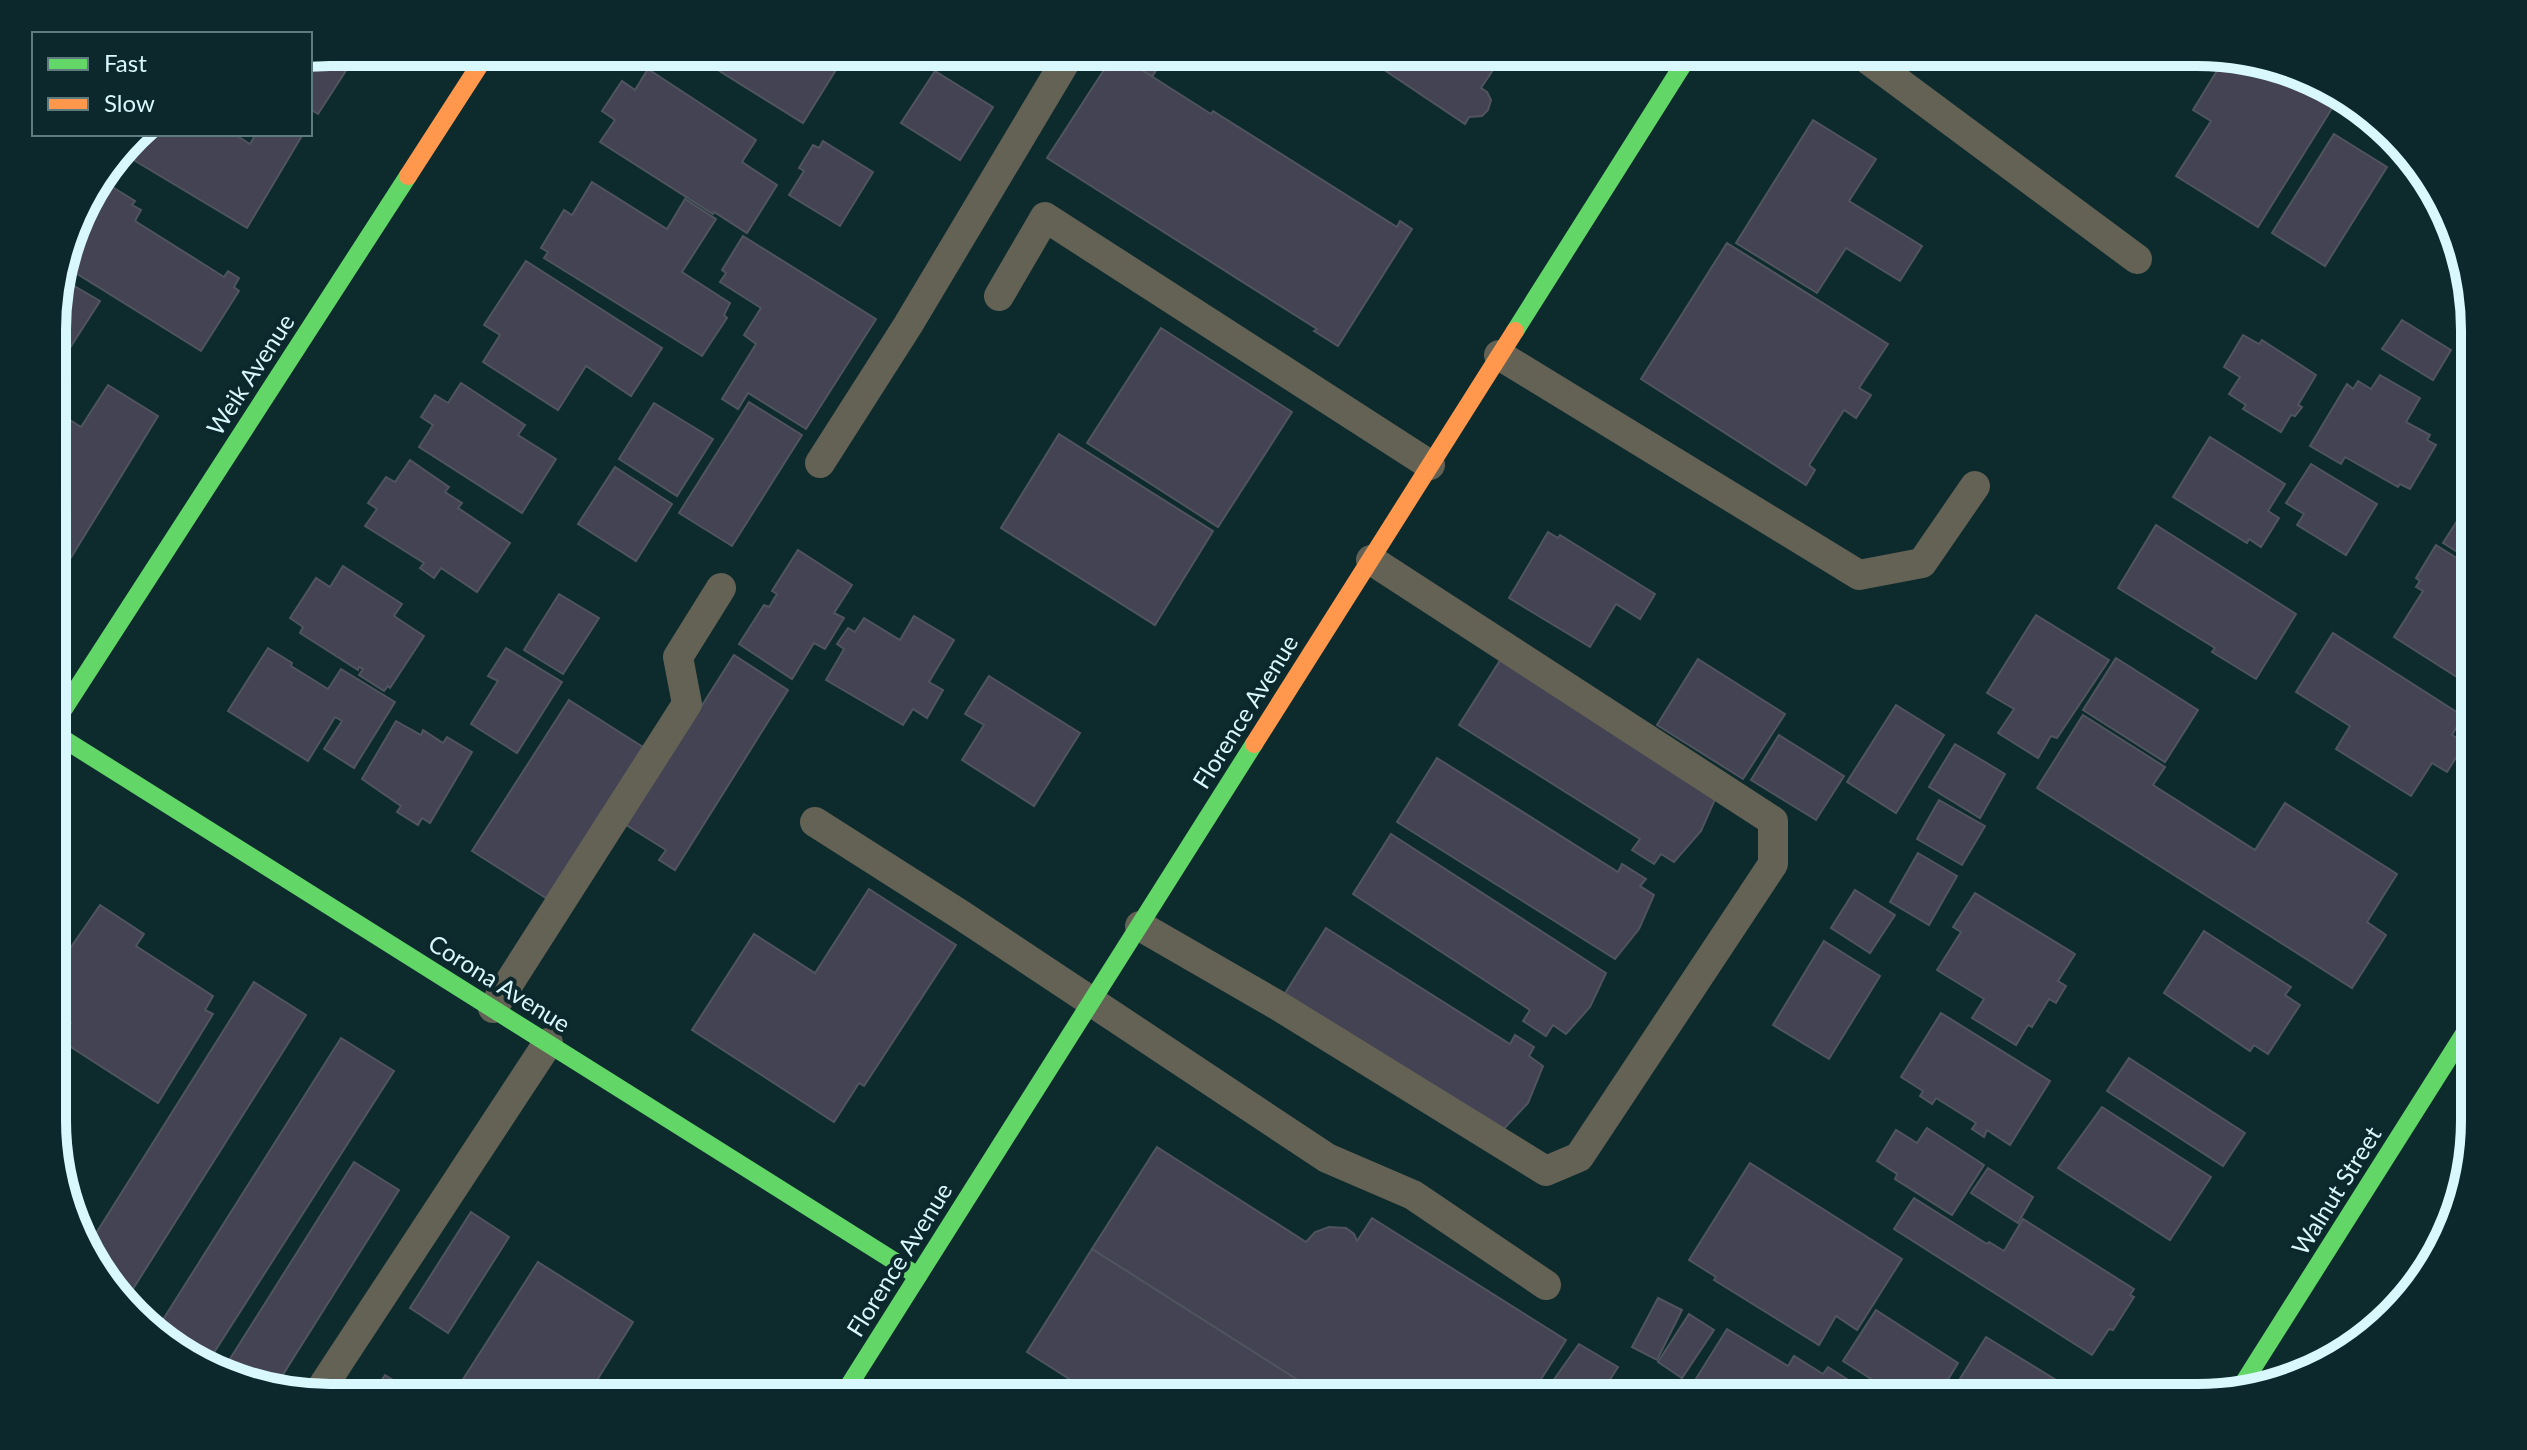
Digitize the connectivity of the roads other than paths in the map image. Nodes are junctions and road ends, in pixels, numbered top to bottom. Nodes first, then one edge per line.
1 (1682, 66) edge
2 (1877, 66) edge
3 (478, 67) edge
4 (1062, 67) edge
5 (2137, 259) dead end
6 (999, 296) dead end
7 (1499, 355) junction
8 (820, 463) dead end
9 (1430, 465) junction
10 (1975, 486) dead end
11 (1371, 560) junction
12 (721, 588) dead end
13 (66, 705) edge
14 (66, 741) edge
15 (815, 822) dead end
16 (1140, 926) junction
17 (1092, 1002) junction
18 (493, 1008) junction
19 (2460, 1040) edge
20 (548, 1043) junction
21 (918, 1276) junction
22 (1546, 1285) dead end
23 (2246, 1379) edge
24 (324, 1384) edge
25 (850, 1384) edge

1 - 7 street, Florence Avenue
2 - 5 lane
3 - 13 street, Weik Avenue
4 - 8 lane
6 - 9 lane
7 - 9 street, Florence Avenue
7 - 10 lane
9 - 11 street, Florence Avenue
11 - 16 street, Florence Avenue
11 - 16 lane
12 - 18 lane
14 - 18 street, Corona Avenue
15 - 17 lane
16 - 17 street, Florence Avenue
17 - 21 street, Florence Avenue
17 - 22 lane
18 - 20 street, Corona Avenue
19 - 23 street, Walnut Street
20 - 21 street, Corona Avenue
20 - 24 lane
21 - 25 street, Florence Avenue

